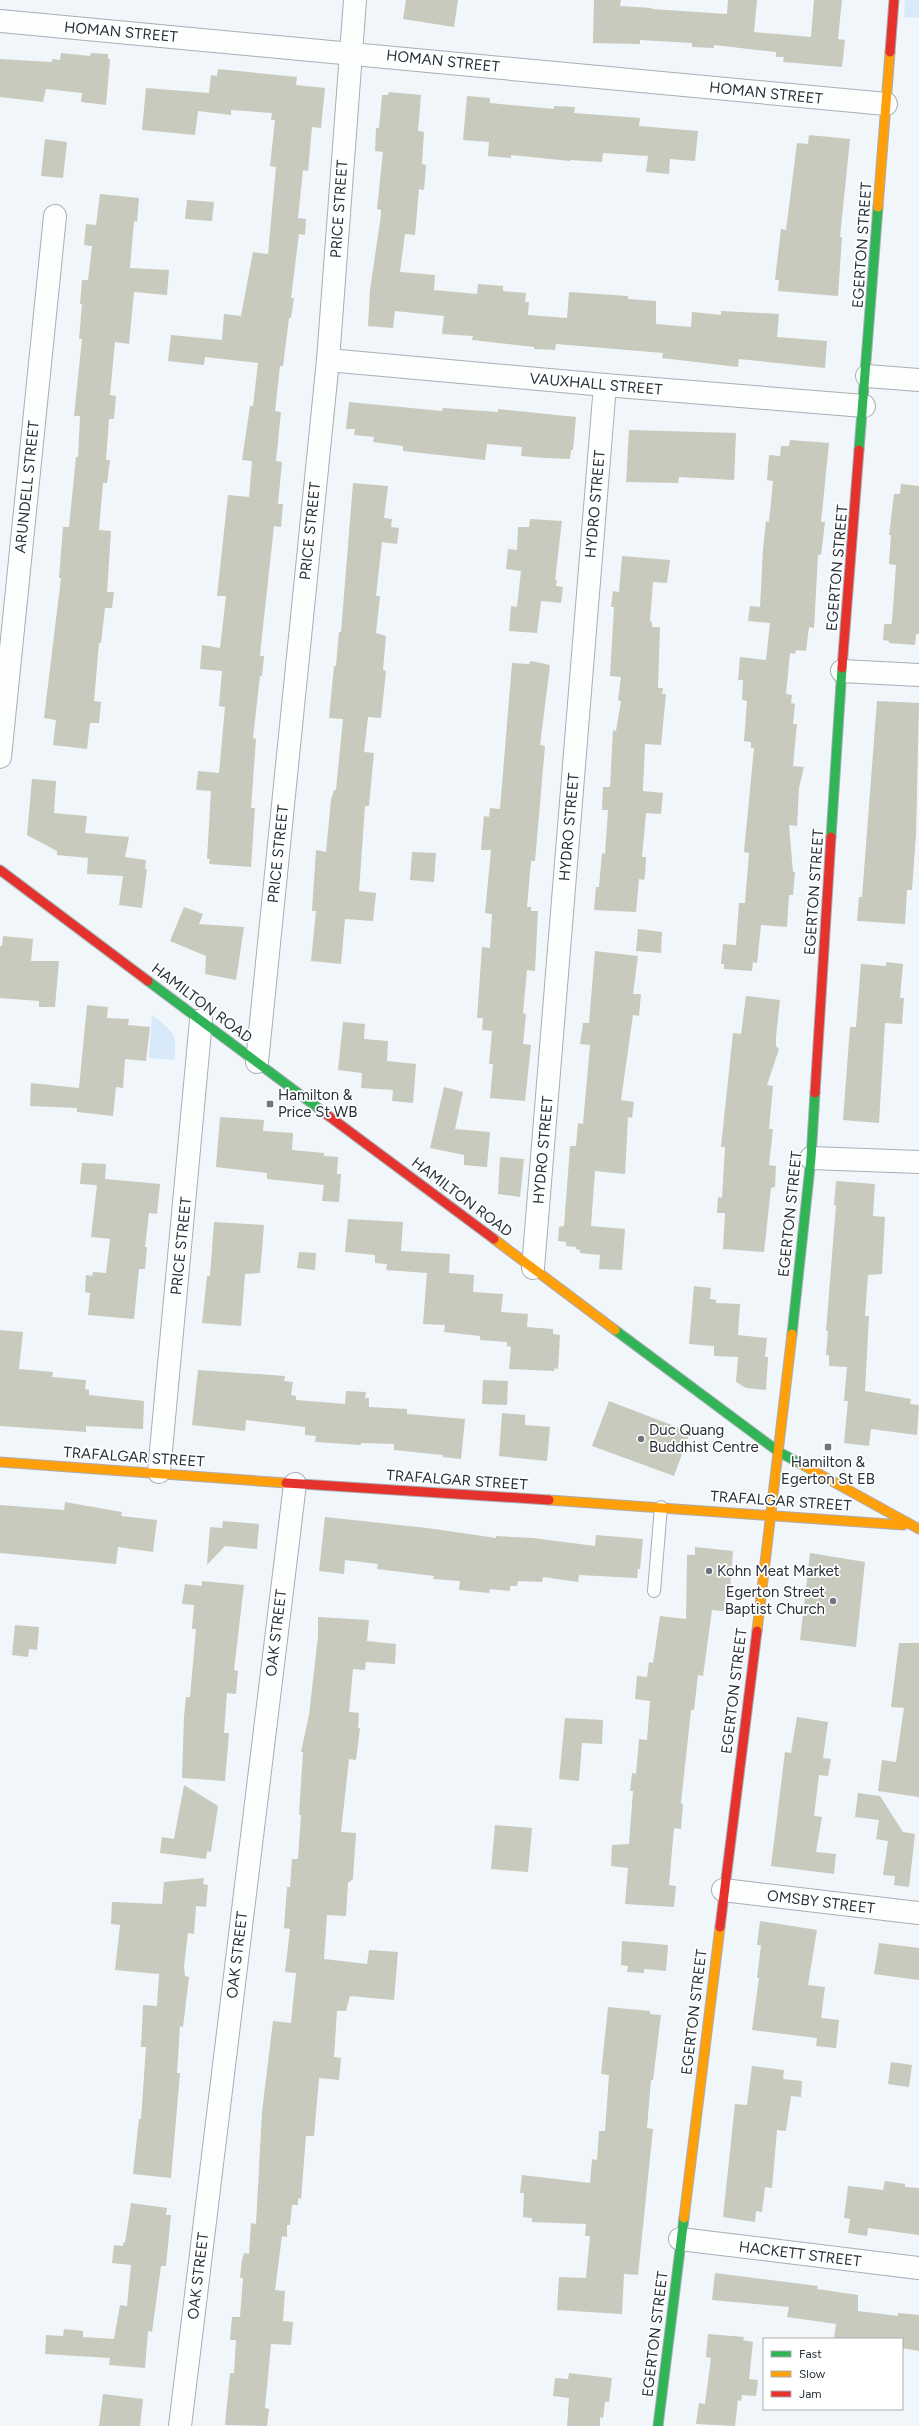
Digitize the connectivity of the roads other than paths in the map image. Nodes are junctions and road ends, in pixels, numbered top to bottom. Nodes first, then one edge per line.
1 (355, 0) edge
2 (894, 0) edge
3 (0, 21) edge
4 (350, 52) junction
5 (886, 104) junction
6 (55, 216) dead end
7 (328, 360) junction
8 (867, 376) junction
9 (919, 380) edge
10 (605, 386) junction
11 (864, 406) junction
12 (842, 671) junction
13 (919, 676) edge
14 (0, 757) edge
15 (0, 870) edge
16 (201, 1020) junction
17 (257, 1062) junction
18 (811, 1158) junction
19 (919, 1162) edge
20 (533, 1268) junction
21 (778, 1452) junction
22 (0, 1462) edge
23 (159, 1472) junction
24 (294, 1484) junction
25 (661, 1507) junction
26 (770, 1513) junction
27 (916, 1527) edge
28 (654, 1591) dead end
29 (723, 1890) junction
30 (919, 1913) edge
31 (680, 2239) junction
32 (919, 2268) edge
33 (180, 2426) edge
34 (658, 2426) edge

1 - 4 street, PRICE STREET
2 - 5 street, EGERTON STREET
3 - 4 street, HOMAN STREET
4 - 5 street, HOMAN STREET
4 - 7 street, PRICE STREET
5 - 8 street, EGERTON STREET
6 - 14 street, ARUNDELL STREET
7 - 10 street, VAUXHALL STREET
7 - 17 street, PRICE STREET
8 - 9 street
8 - 11 street, EGERTON STREET
10 - 11 street, VAUXHALL STREET
10 - 20 street, HYDRO STREET
11 - 12 street, EGERTON STREET
12 - 13 street
12 - 18 street, EGERTON STREET
15 - 16 street, HAMILTON ROAD
16 - 17 street, HAMILTON ROAD
16 - 23 street, PRICE STREET
17 - 20 street, HAMILTON ROAD
18 - 19 street
18 - 21 street, EGERTON STREET
20 - 21 street, HAMILTON ROAD
21 - 26 street, EGERTON STREET
21 - 27 street, HAMILTON ROAD
22 - 23 street, TRAFALGAR STREET
23 - 24 street, TRAFALGAR STREET
24 - 25 street, TRAFALGAR STREET
24 - 33 street, OAK STREET
25 - 26 street, TRAFALGAR STREET
25 - 28 lane
26 - 27 street, TRAFALGAR STREET
26 - 29 street, EGERTON STREET
29 - 30 street, OMSBY STREET
29 - 31 street, EGERTON STREET
31 - 32 street, HACKETT STREET
31 - 34 street, EGERTON STREET

